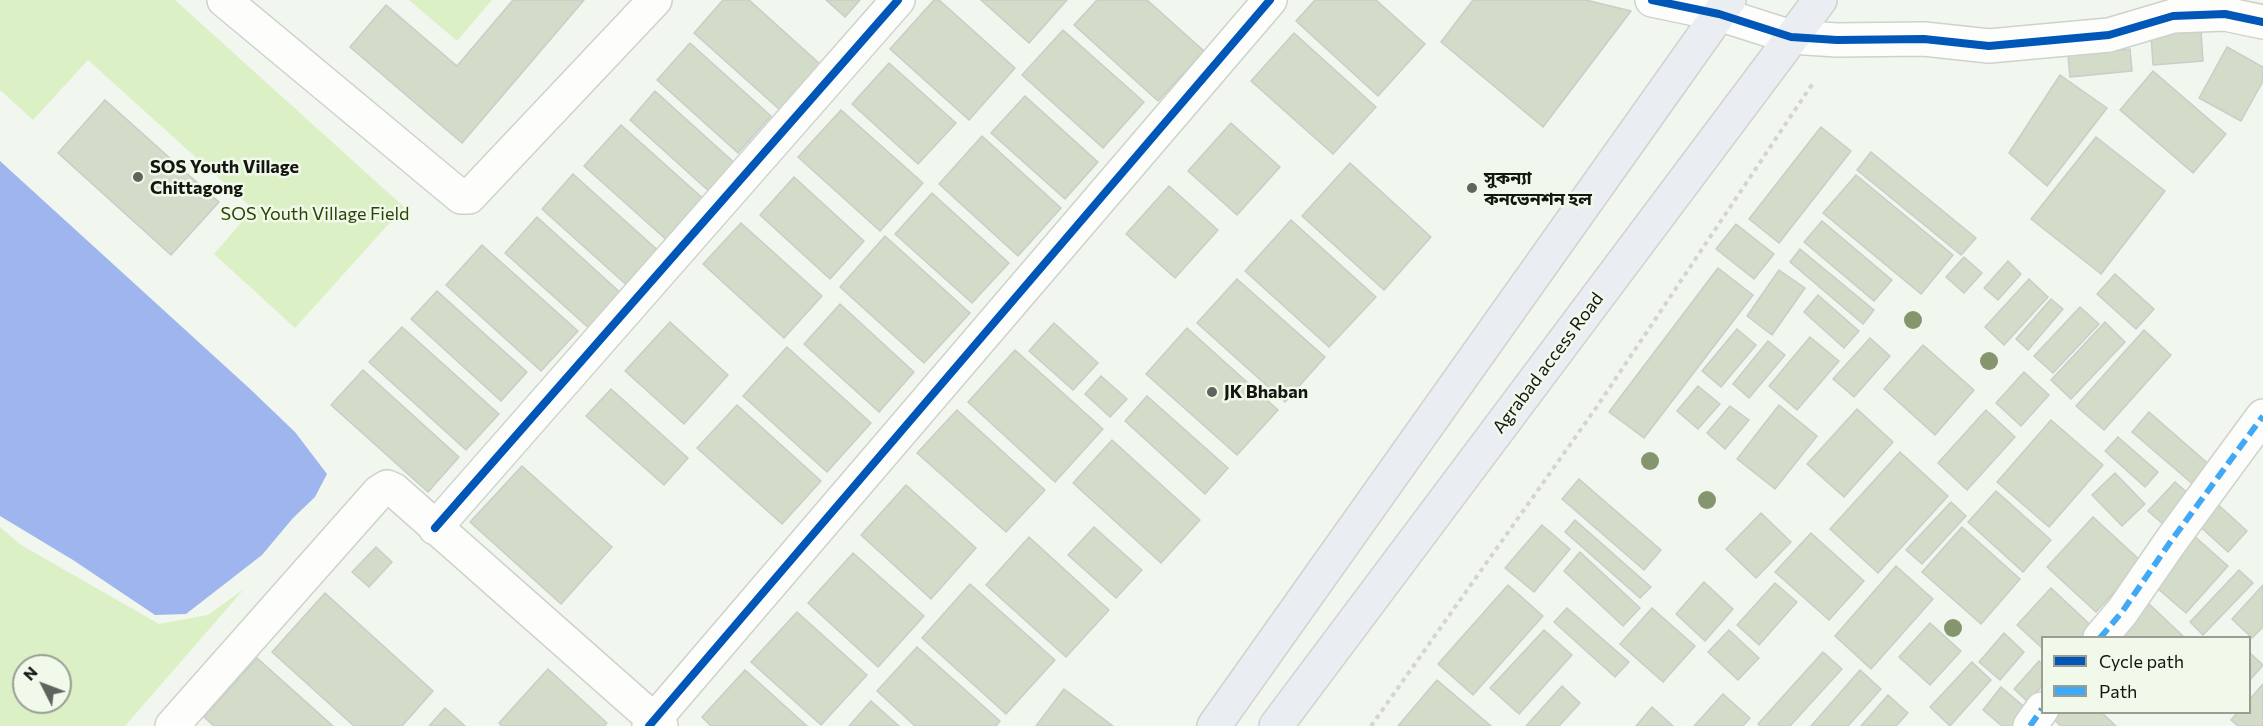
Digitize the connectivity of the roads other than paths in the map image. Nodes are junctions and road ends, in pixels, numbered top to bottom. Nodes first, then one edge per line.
1 (224, 0) edge
2 (655, 0) edge
3 (898, 0) edge
4 (1270, 0) edge
5 (1652, 0) edge
6 (1724, 7) edge
7 (1807, 17) edge
8 (2263, 22) edge
9 (2263, 416) edge
10 (435, 528) junction
11 (2102, 636) edge
12 (2041, 712) edge
13 (655, 724) edge
14 (172, 726) edge
15 (1214, 726) edge
16 (1276, 726) edge
17 (2030, 726) edge

1 - 2 street
3 - 10 street
4 - 13 street
5 - 6 street
6 - 7 street
6 - 15 main road
7 - 8 street
7 - 16 main road, Agrabad access Road
9 - 11 street
10 - 13 street
10 - 14 street
12 - 17 street

